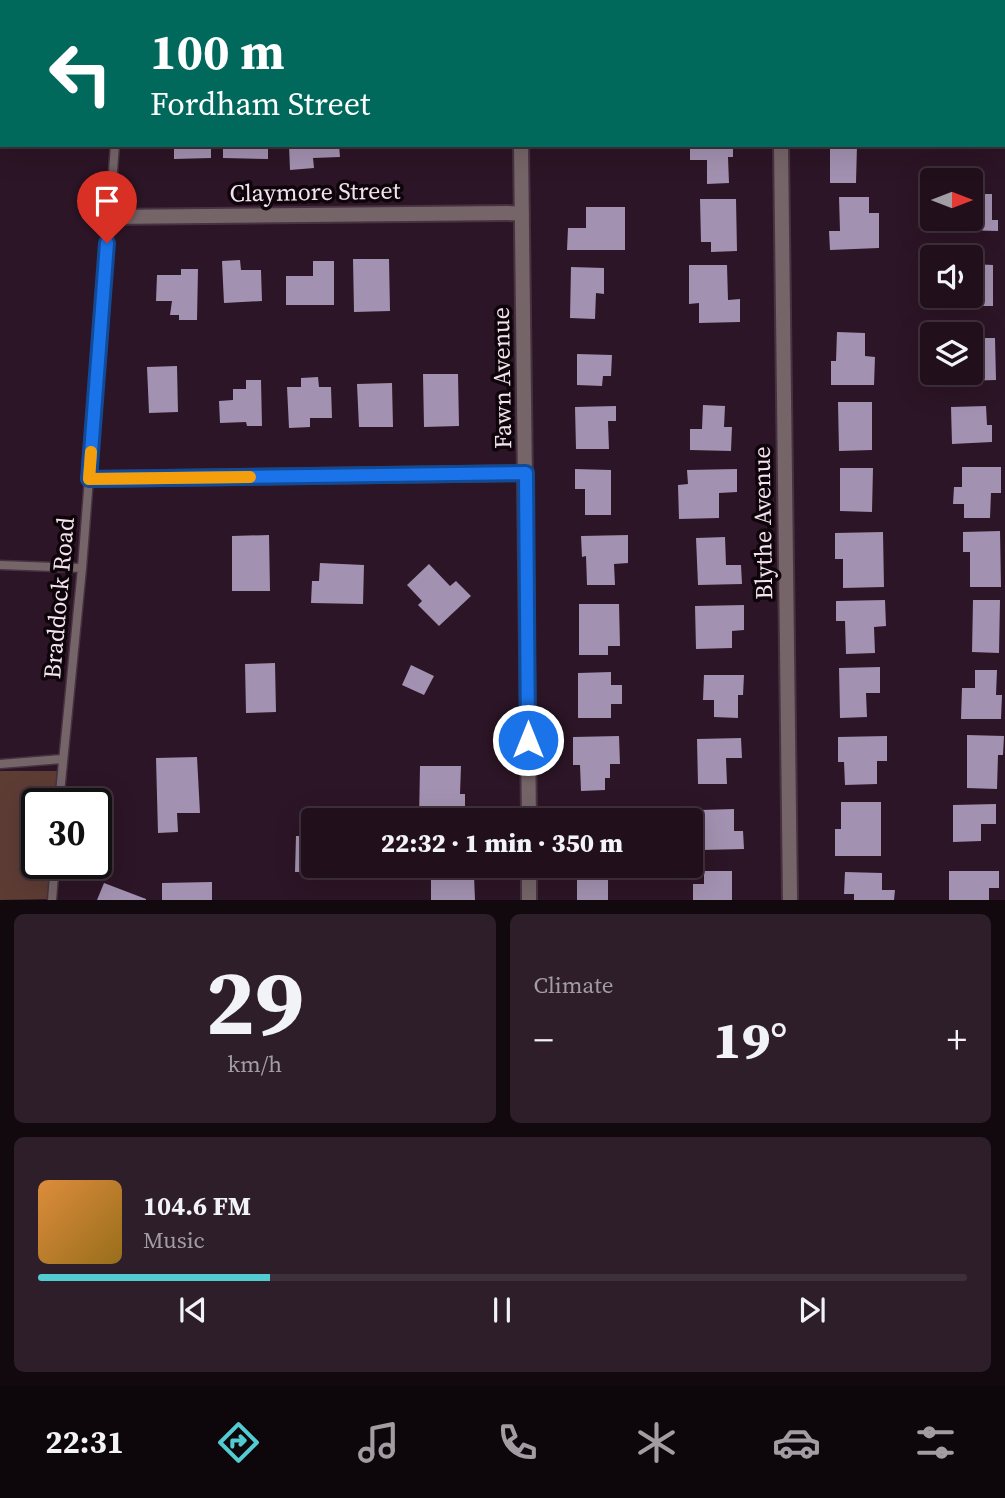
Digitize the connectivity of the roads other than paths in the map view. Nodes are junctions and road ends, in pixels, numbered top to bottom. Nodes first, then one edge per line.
1 (115, 147) edge
2 (521, 147) edge
3 (781, 147) edge
4 (522, 213) junction
5 (109, 217) junction
6 (526, 473) junction
7 (89, 479) junction
8 (0, 565) edge
9 (82, 568) junction
10 (62, 759) junction
11 (0, 764) edge
12 (60, 788) edge
13 (529, 808) edge
14 (529, 878) edge
15 (54, 879) edge
16 (52, 900) edge
17 (529, 900) edge
18 (790, 900) edge

1 - 5 lane, Braddock Road
2 - 4 street, Fawn Avenue
3 - 18 street, Blythe Avenue
4 - 5 street, Claymore Street
4 - 6 street, Fawn Avenue
5 - 7 lane, Braddock Road
6 - 7 street
6 - 13 street, Fawn Avenue
7 - 9 lane, Braddock Road
8 - 9 lane
9 - 10 lane, Braddock Road
10 - 11 lane
10 - 12 lane, Braddock Road
14 - 17 street
15 - 16 lane

